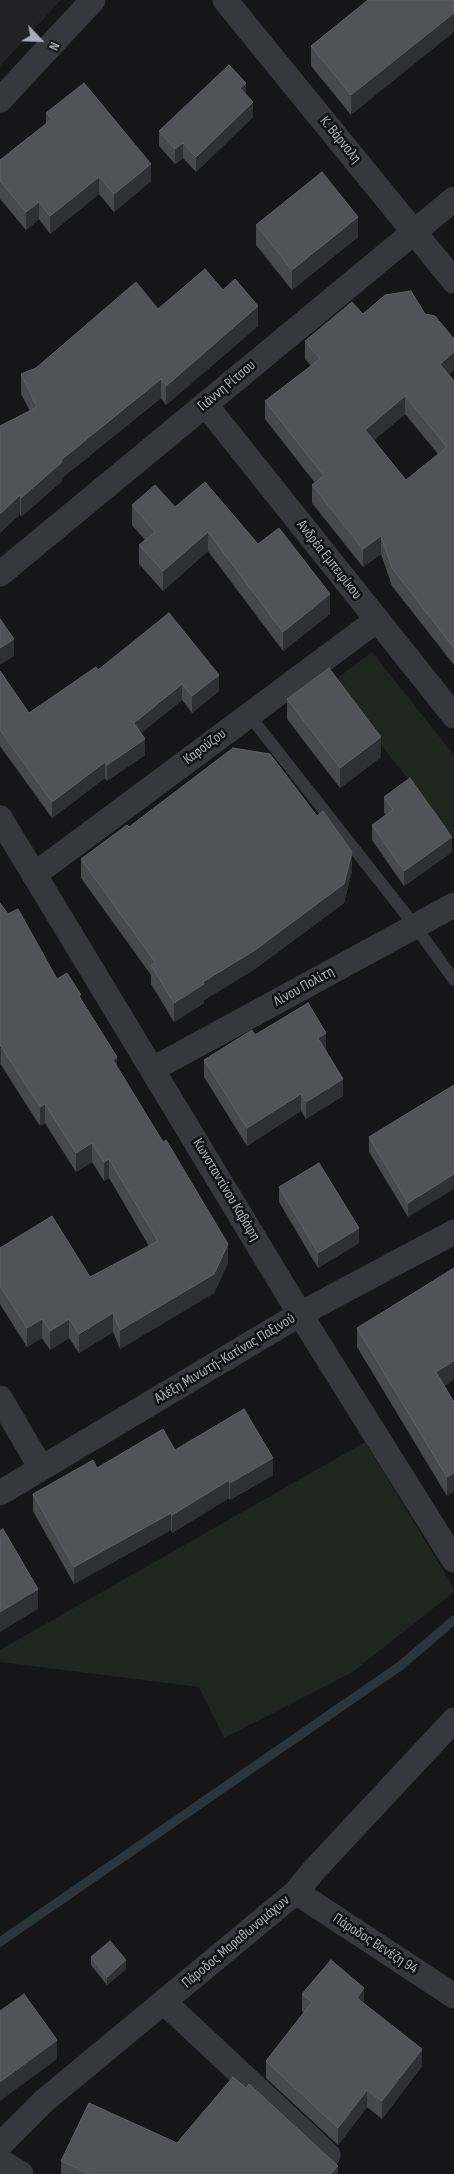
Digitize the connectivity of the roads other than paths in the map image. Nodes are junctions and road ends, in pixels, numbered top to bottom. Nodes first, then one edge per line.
1 (93, 0) edge
2 (225, 0) edge
3 (0, 100) edge
4 (454, 199) edge
5 (414, 231) junction
6 (454, 281) edge
7 (206, 404) junction
8 (0, 574) edge
9 (377, 620) junction
10 (249, 715) junction
11 (454, 716) edge
12 (0, 818) edge
13 (34, 875) junction
14 (454, 905) edge
15 (415, 926) junction
16 (454, 980) edge
17 (154, 1069) junction
18 (454, 1232) edge
19 (300, 1314) junction
20 (0, 1398) edge
21 (41, 1468) junction
22 (0, 1493) edge
23 (454, 1560) edge
24 (454, 1720) edge
25 (296, 1892) junction
26 (454, 1996) edge
27 (164, 2002) junction
28 (0, 2145) edge
29 (328, 2155) edge
30 (0, 2160) edge
31 (21, 2174) edge

1 - 3 street
2 - 5 street, Κ. Βάρναλη
4 - 5 street, Γιάννη Ρίτσου
5 - 6 street, Κ. Βάρναλη
5 - 7 street, Γιάννη Ρίτσου
7 - 8 street, Γιάννη Ρίτσου
7 - 9 street, Ανδρέα Εμπειρίκου
9 - 10 street, Καρούζου
9 - 11 street, Ανδρέα Εμπειρίκου
10 - 13 street, Καρούζου
10 - 15 lane
12 - 13 street, Κωνσταντίνου Καβάφη
13 - 17 street, Κωνσταντίνου Καβάφη
14 - 15 street, Λίνου Πολίτη
15 - 16 lane
15 - 17 street, Λίνου Πολίτη
17 - 19 street, Κωνσταντίνου Καβάφη
18 - 19 street, Αλέξη Μινωτή-Κατίνας Παξινού
19 - 21 street, Αλέξη Μινωτή-Κατίνας Παξινού
19 - 23 street, Κωνσταντίνου Καβάφη
20 - 21 street
21 - 22 street, Αλέξη Μινωτή-Κατίνας Παξινού
24 - 25 street, Πάροδος Μαραθωνομάχων
25 - 26 street, Πάροδος Βενέζη 94
25 - 27 street, Πάροδος Μαραθωνομάχων
27 - 28 street, Πάροδος Μαραθωνομάχων
27 - 29 street
30 - 31 street

